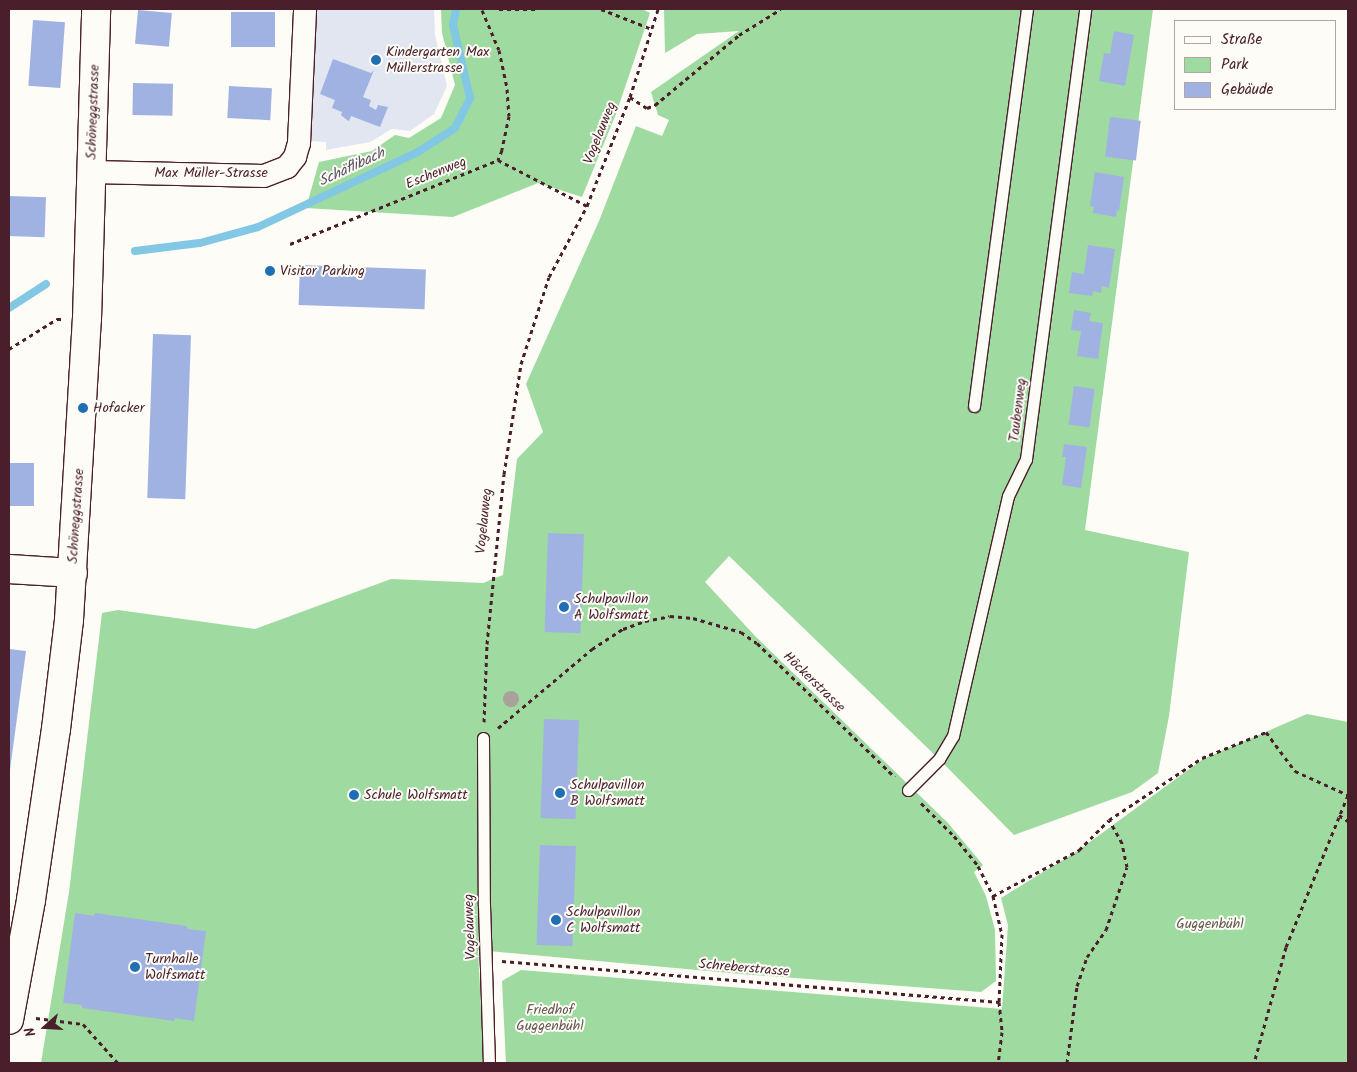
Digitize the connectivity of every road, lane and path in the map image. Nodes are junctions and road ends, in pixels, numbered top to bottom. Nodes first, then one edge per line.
1 (96, 9) edge
2 (305, 9) edge
3 (483, 9) edge
4 (499, 9) edge
5 (536, 9) edge
6 (601, 9) edge
7 (658, 9) edge
8 (781, 9) edge
9 (1027, 9) edge
10 (1085, 9) edge
11 (652, 29) junction
12 (630, 97) junction
13 (498, 160) junction
14 (92, 172) junction
15 (587, 206) junction
16 (290, 244) dead end
17 (974, 406) dead end
18 (9, 569) edge
19 (72, 572) junction
20 (483, 738) junction
21 (908, 790) junction
22 (1348, 795) edge
23 (1339, 815) junction
24 (1109, 820) junction
25 (1348, 821) edge
26 (993, 896) junction
27 (487, 962) junction
28 (998, 1002) junction
29 (10, 1016) edge
30 (118, 1063) edge
31 (489, 1063) edge
32 (998, 1063) edge
33 (1067, 1063) edge
34 (1254, 1063) edge

1 - 14 street, Schöneggstrasse
2 - 14 street, Max Müller-Strasse
3 - 13 path
4 - 5 path
6 - 11 path
7 - 11 path, Vogelauweg
8 - 12 path
9 - 17 lane
10 - 21 lane, Taubenweg
11 - 12 path, Vogelauweg
12 - 15 path, Vogelauweg
13 - 15 path
13 - 16 path, Eschenweg
14 - 19 street, Schöneggstrasse
15 - 20 path, Vogelauweg
18 - 19 street
19 - 29 street, Schöneggstrasse
20 - 21 path, Höckerstrasse
20 - 27 lane, Vogelauweg
21 - 26 path, Höckerstrasse
22 - 23 path
22 - 24 path
23 - 25 path
23 - 34 path
24 - 26 path
24 - 33 path
26 - 28 path, Höckerstrasse
27 - 28 path, Schreberstrasse
27 - 31 lane, Vogelauweg
28 - 32 path, Höckerstrasse
29 - 30 path

